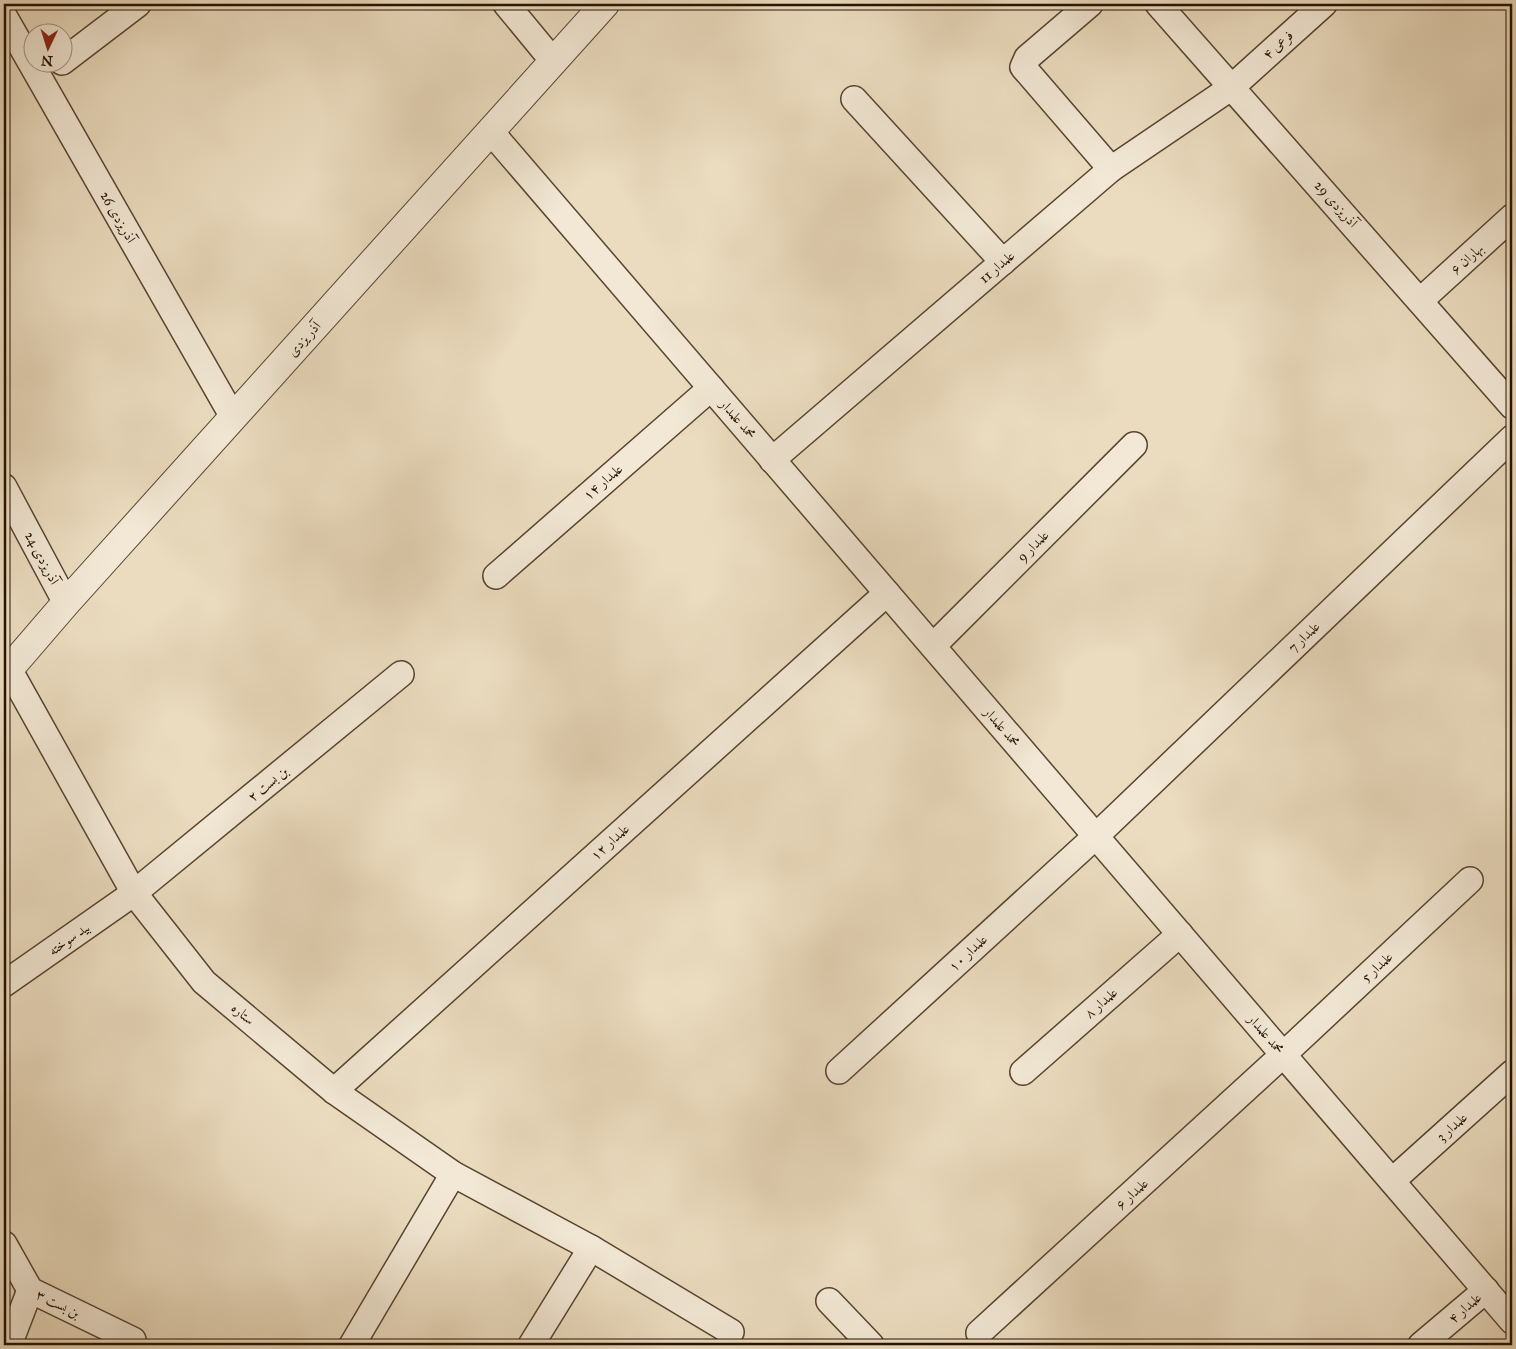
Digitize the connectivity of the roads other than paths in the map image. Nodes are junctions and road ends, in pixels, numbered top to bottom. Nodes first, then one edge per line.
1 (138, 4) edge
2 (506, 4) edge
3 (605, 4) edge
4 (1090, 4) edge
5 (1158, 4) edge
6 (1324, 4) edge
7 (4, 16) edge
8 (72, 54) edge
9 (553, 61) junction
10 (49, 72) edge
11 (39, 80) junction
12 (1232, 87) junction
13 (854, 99) dead end
14 (492, 133) junction
15 (1111, 170) junction
16 (1512, 217) edge
17 (1003, 262) junction
18 (1421, 300) junction
19 (711, 388) junction
20 (1512, 406) edge
21 (233, 417) junction
22 (1512, 438) edge
23 (1134, 445) dead end
24 (772, 460) junction
25 (4, 487) edge
26 (496, 576) dead end
27 (886, 593) junction
28 (66, 603) junction
29 (932, 646) junction
30 (5, 670) edge
31 (401, 674) dead end
32 (1096, 836) junction
33 (1470, 880) dead end
34 (134, 893) junction
35 (1180, 934) junction
36 (4, 984) edge
37 (1284, 1054) junction
38 (839, 1071) dead end
39 (1023, 1072) dead end
40 (1512, 1073) edge
41 (334, 1091) junction
42 (453, 1174) junction
43 (1392, 1181) junction
44 (4, 1244) edge
45 (590, 1248) junction
46 (30, 1290) junction
47 (1486, 1290) junction
48 (829, 1302) dead end
49 (1512, 1321) edge
50 (731, 1332) dead end
51 (980, 1333) dead end
52 (132, 1342) edge
53 (9, 1345) edge
54 (352, 1345) edge
55 (530, 1345) edge
56 (871, 1345) edge
57 (1421, 1345) edge

1 - 8 street
2 - 9 street
3 - 9 street, آذر یزدی
4 - 15 street
5 - 12 street, آذریزدی 29
6 - 12 street, فرعی ۴
7 - 11 street, آذریزدی 26
9 - 14 street, آذر یزدی
10 - 11 street
11 - 21 street, آذریزدی 26
12 - 15 street, علمدار 11
12 - 18 street, آذریزدی 29
13 - 17 street
14 - 19 street, محمد علمدار
14 - 21 street, آذر یزدی
15 - 17 street, علمدار 11
16 - 18 street, بهاران ۶
17 - 24 street, علمدار 11
18 - 20 street, آذریزدی 29
19 - 24 street, محمد علمدار
19 - 26 street, علمدار ۱۴
21 - 28 street, آذر یزدی
22 - 32 street, علمدار 7
23 - 29 street, علمدار 9
24 - 27 street, محمد علمدار
25 - 28 street, آذریزدی 24
27 - 29 street, محمد علمدار
27 - 41 street, علمدار ۱۲
28 - 30 street, آذر یزدی
29 - 32 street, محمد علمدار
30 - 34 street, ستاره
31 - 34 street, بن بست ۲
32 - 35 street, محمد علمدار
32 - 38 street, علمدار ۱۰
33 - 37 street, علمدار 5
34 - 36 street, بید سوخته
34 - 41 street, ستاره
35 - 37 street, محمد علمدار
35 - 39 street, علمدار ۸
37 - 43 street, محمد علمدار
37 - 51 street, علمدار ۶
40 - 43 street, علمدار 3
41 - 42 street, ستاره
42 - 45 street, ستاره
42 - 54 street
43 - 47 street, محمد علمدار
44 - 46 street, بن بست ۳
45 - 50 street, ستاره
45 - 55 street
46 - 52 street, بن بست ۳
46 - 53 street
47 - 49 street, محمد علمدار
47 - 57 street, علمدار ۴
48 - 56 street

